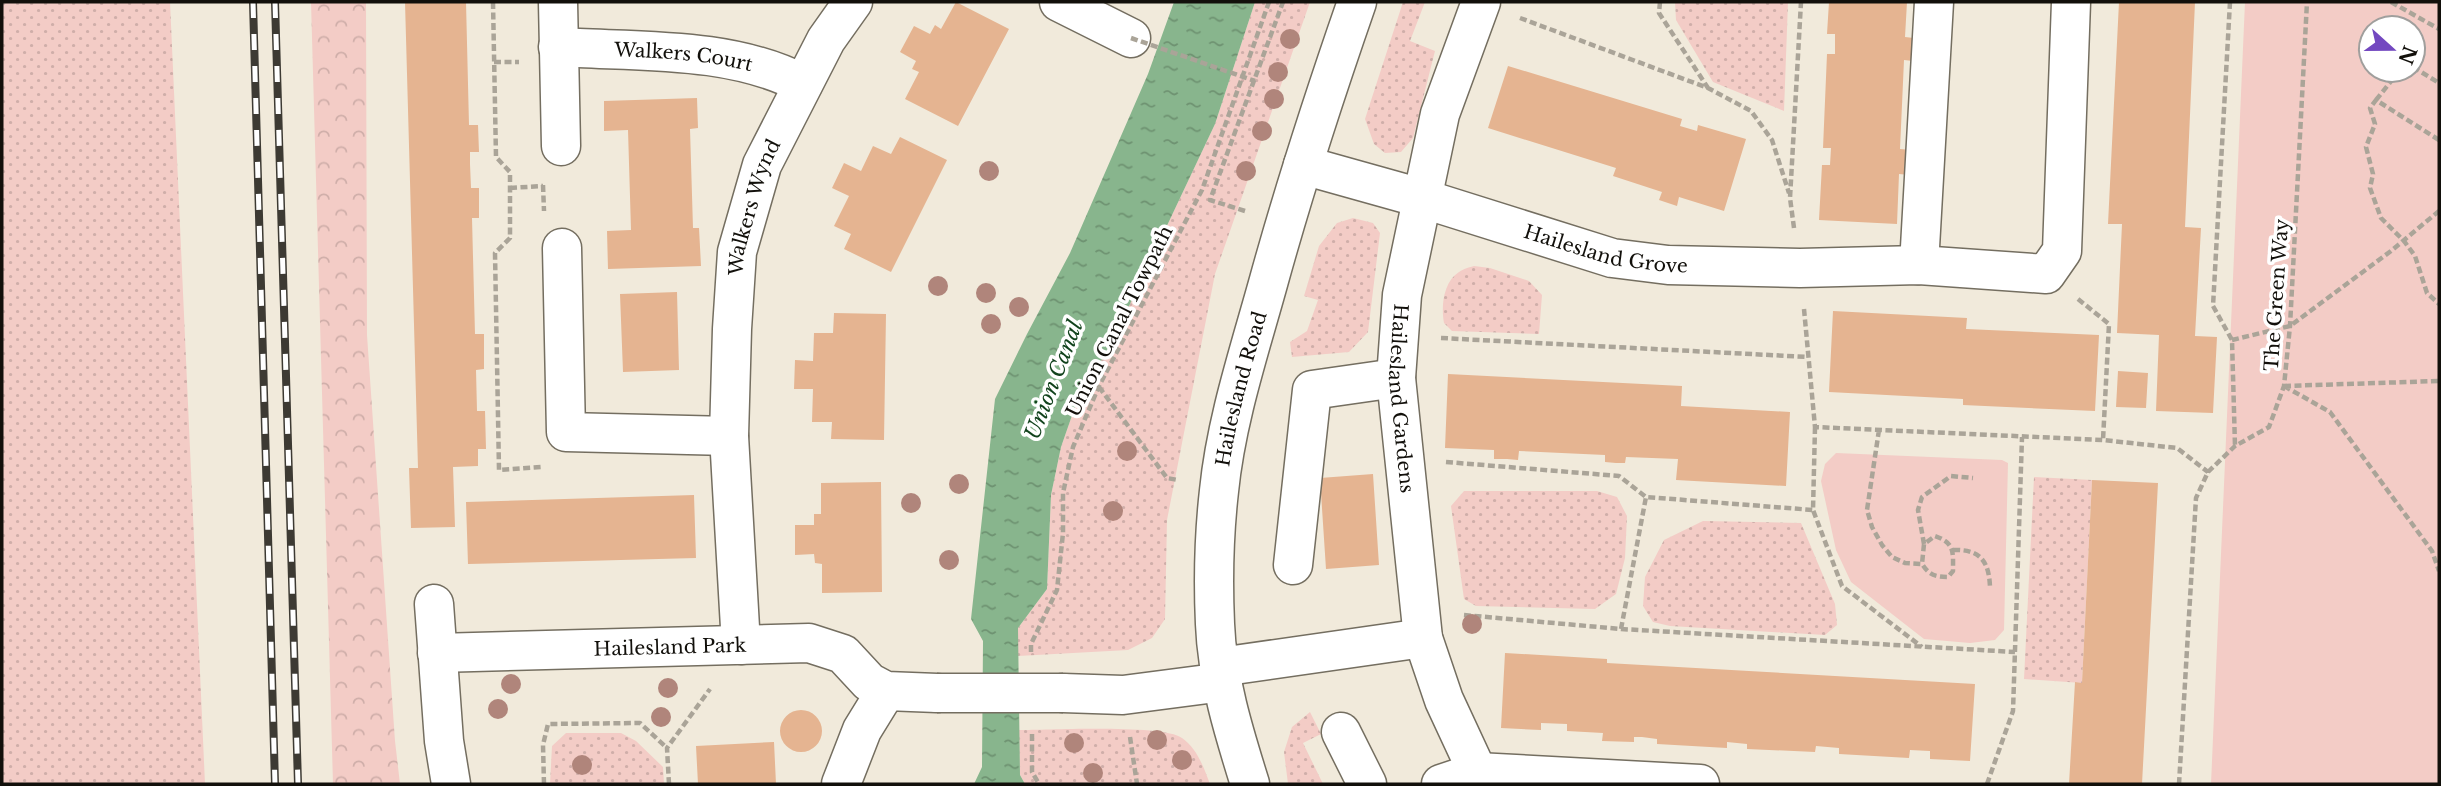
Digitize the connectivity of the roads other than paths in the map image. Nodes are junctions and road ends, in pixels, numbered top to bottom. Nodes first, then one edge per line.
1 (558, 2) edge
2 (853, 2) edge
3 (1059, 2) edge
4 (1357, 2) edge
5 (1480, 2) edge
6 (1934, 2) edge
7 (2071, 2) edge
8 (1131, 38) road end
9 (558, 47) junction
10 (803, 84) junction
11 (561, 146) road end
12 (1303, 165) junction
13 (1421, 198) junction
14 (562, 248) road end
15 (1919, 265) junction
16 (1396, 378) junction
17 (729, 436) junction
18 (1293, 565) dead end
19 (434, 604) dead end
20 (1422, 625) junction
21 (741, 646) junction
22 (437, 653) junction
23 (1222, 675) junction
24 (886, 691) junction
25 (1341, 732) dead end
26 (1480, 778) edge
27 (451, 784) edge
28 (841, 784) edge
29 (1250, 784) edge
30 (1367, 784) edge
31 (1441, 784) edge
32 (1700, 784) edge

1 - 9 street
2 - 10 street, Walkers Wynd
3 - 8 street
4 - 12 street, Hailesland Road
5 - 13 street, Hailesland Gardens
6 - 15 street
7 - 15 street, Hailesland Grove
9 - 10 street, Walkers Court
9 - 11 street
10 - 17 street, Walkers Wynd
12 - 13 street, Hailesland Grove
12 - 23 street, Hailesland Road
13 - 15 street, Hailesland Grove
13 - 16 street, Hailesland Gardens
14 - 17 street
16 - 18 street
16 - 20 street, Hailesland Gardens
17 - 21 street, Walkers Wynd
19 - 22 street
20 - 23 street
20 - 26 street, Hailesland Gardens
21 - 22 street, Hailesland Park
21 - 24 street, Hailesland Park
22 - 27 street
23 - 24 street, bridge
23 - 29 street, Hailesland Road
24 - 28 street
25 - 30 street
26 - 31 street
26 - 32 street

